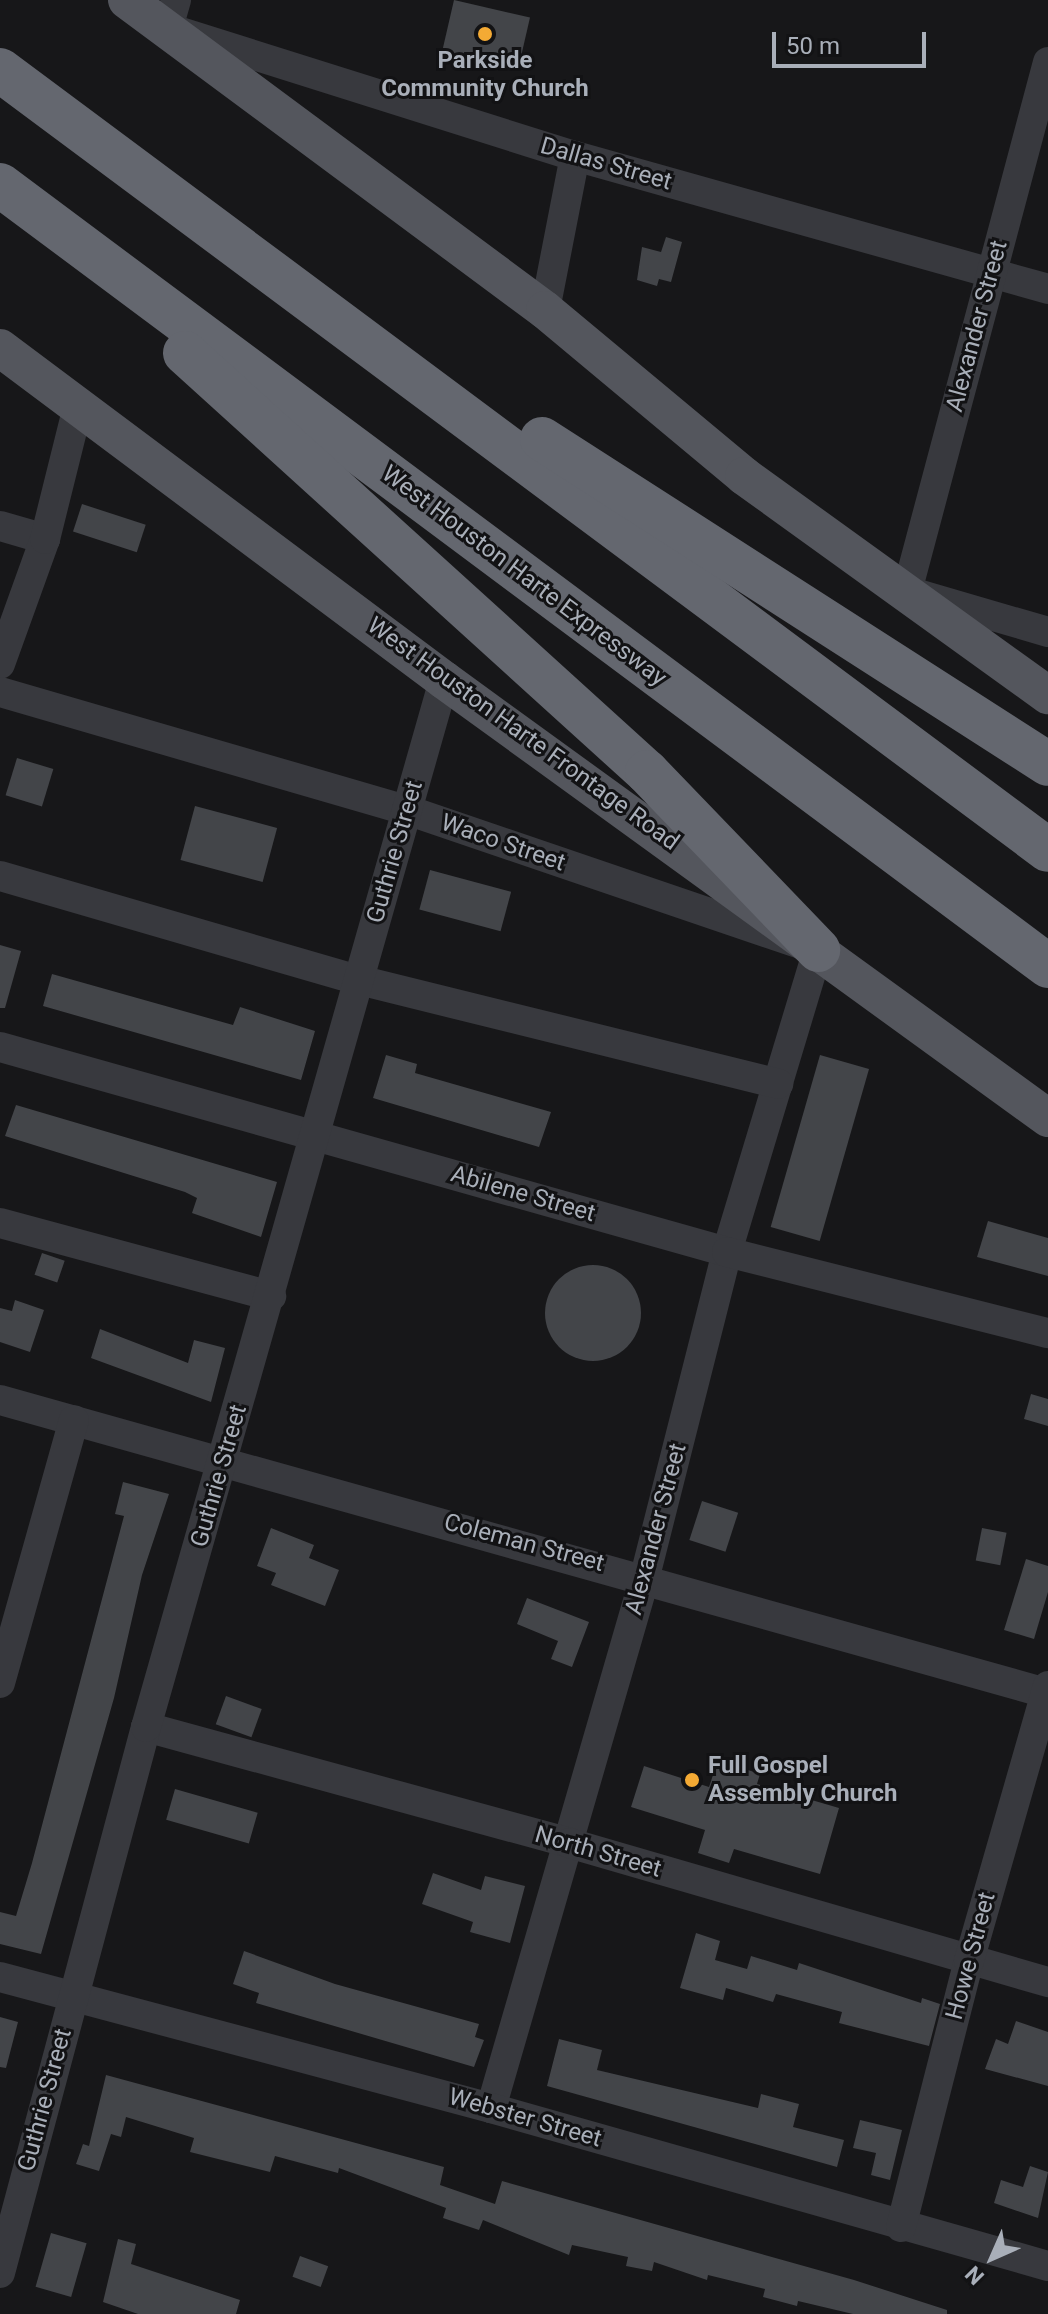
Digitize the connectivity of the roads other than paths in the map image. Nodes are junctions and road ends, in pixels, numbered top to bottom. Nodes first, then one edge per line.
1 (127, 0) edge
2 (172, 14) edge
3 (1048, 62) edge
4 (0, 70) edge
5 (575, 156) junction
6 (122, 158) junction
7 (6, 190) edge
8 (990, 273) junction
9 (1048, 289) edge
10 (545, 310) junction
11 (0, 348) edge
12 (79, 403) junction
13 (0, 526) edge
14 (45, 539) junction
15 (907, 591) junction
16 (1048, 632) edge
17 (0, 664) edge
18 (444, 680) junction
19 (0, 692) edge
20 (1048, 695) edge
21 (1048, 764) edge
22 (407, 810) junction
23 (1048, 850) edge
24 (0, 876) edge
25 (818, 950) junction
26 (1048, 966) edge
27 (359, 980) junction
28 (0, 1047) edge
29 (778, 1084) junction
30 (1048, 1118) edge
31 (315, 1135) junction
32 (0, 1223) edge
33 (727, 1252) junction
34 (271, 1296) junction
35 (1048, 1333) edge
36 (0, 1400) edge
37 (74, 1420) junction
38 (224, 1461) junction
39 (645, 1577) junction
40 (0, 1683) edge
41 (1047, 1690) edge
42 (146, 1727) junction
43 (569, 1843) junction
44 (969, 1961) junction
45 (0, 1977) edge
46 (1048, 1982) edge
47 (72, 1997) junction
48 (491, 2108) junction
49 (901, 2227) junction
50 (1048, 2266) edge
51 (0, 2273) edge

1 - 2 main road
2 - 5 street, Dallas Street
2 - 10 main road
3 - 8 street, Alexander Street
4 - 6 highway
5 - 8 street, Dallas Street
5 - 10 street
6 - 21 highway
6 - 23 highway
7 - 25 highway
7 - 26 highway, West Houston Harte Expressway
8 - 9 street, Dallas Street
8 - 15 street, Alexander Street
10 - 15 main road
11 - 12 main road, West Houston Harte Frontage Road
12 - 14 street
12 - 18 main road, West Houston Harte Frontage Road
13 - 14 street
14 - 17 street
15 - 16 street
15 - 20 main road
18 - 22 street, Guthrie Street
18 - 25 main road, West Houston Harte Frontage Road
19 - 22 street, Waco Street
22 - 25 street, Waco Street
22 - 27 street, Guthrie Street
24 - 27 street
25 - 29 street, Alexander Street
25 - 30 main road, West Houston Harte Frontage Road
27 - 29 street
27 - 31 street, Guthrie Street
28 - 31 street, Abilene Street
29 - 33 street, Alexander Street
31 - 33 street, Abilene Street
31 - 34 street, Guthrie Street
32 - 34 street
33 - 35 street, Abilene Street
33 - 39 street, Alexander Street
34 - 38 street, Guthrie Street
36 - 37 street, Coleman Street
37 - 38 street, Coleman Street
37 - 40 street
38 - 39 street, Coleman Street
38 - 42 street, Guthrie Street
39 - 41 street, Coleman Street
39 - 43 street, Alexander Street
41 - 44 street, Howe Street
42 - 43 street, North Street
42 - 47 street, Guthrie Street
43 - 44 street, North Street
43 - 48 street, Alexander Street
44 - 46 street, North Street
44 - 49 street, Howe Street
45 - 47 street, Webster Street
47 - 48 street, Webster Street
47 - 51 street, Guthrie Street
48 - 49 street, Webster Street
49 - 50 street, Webster Street

